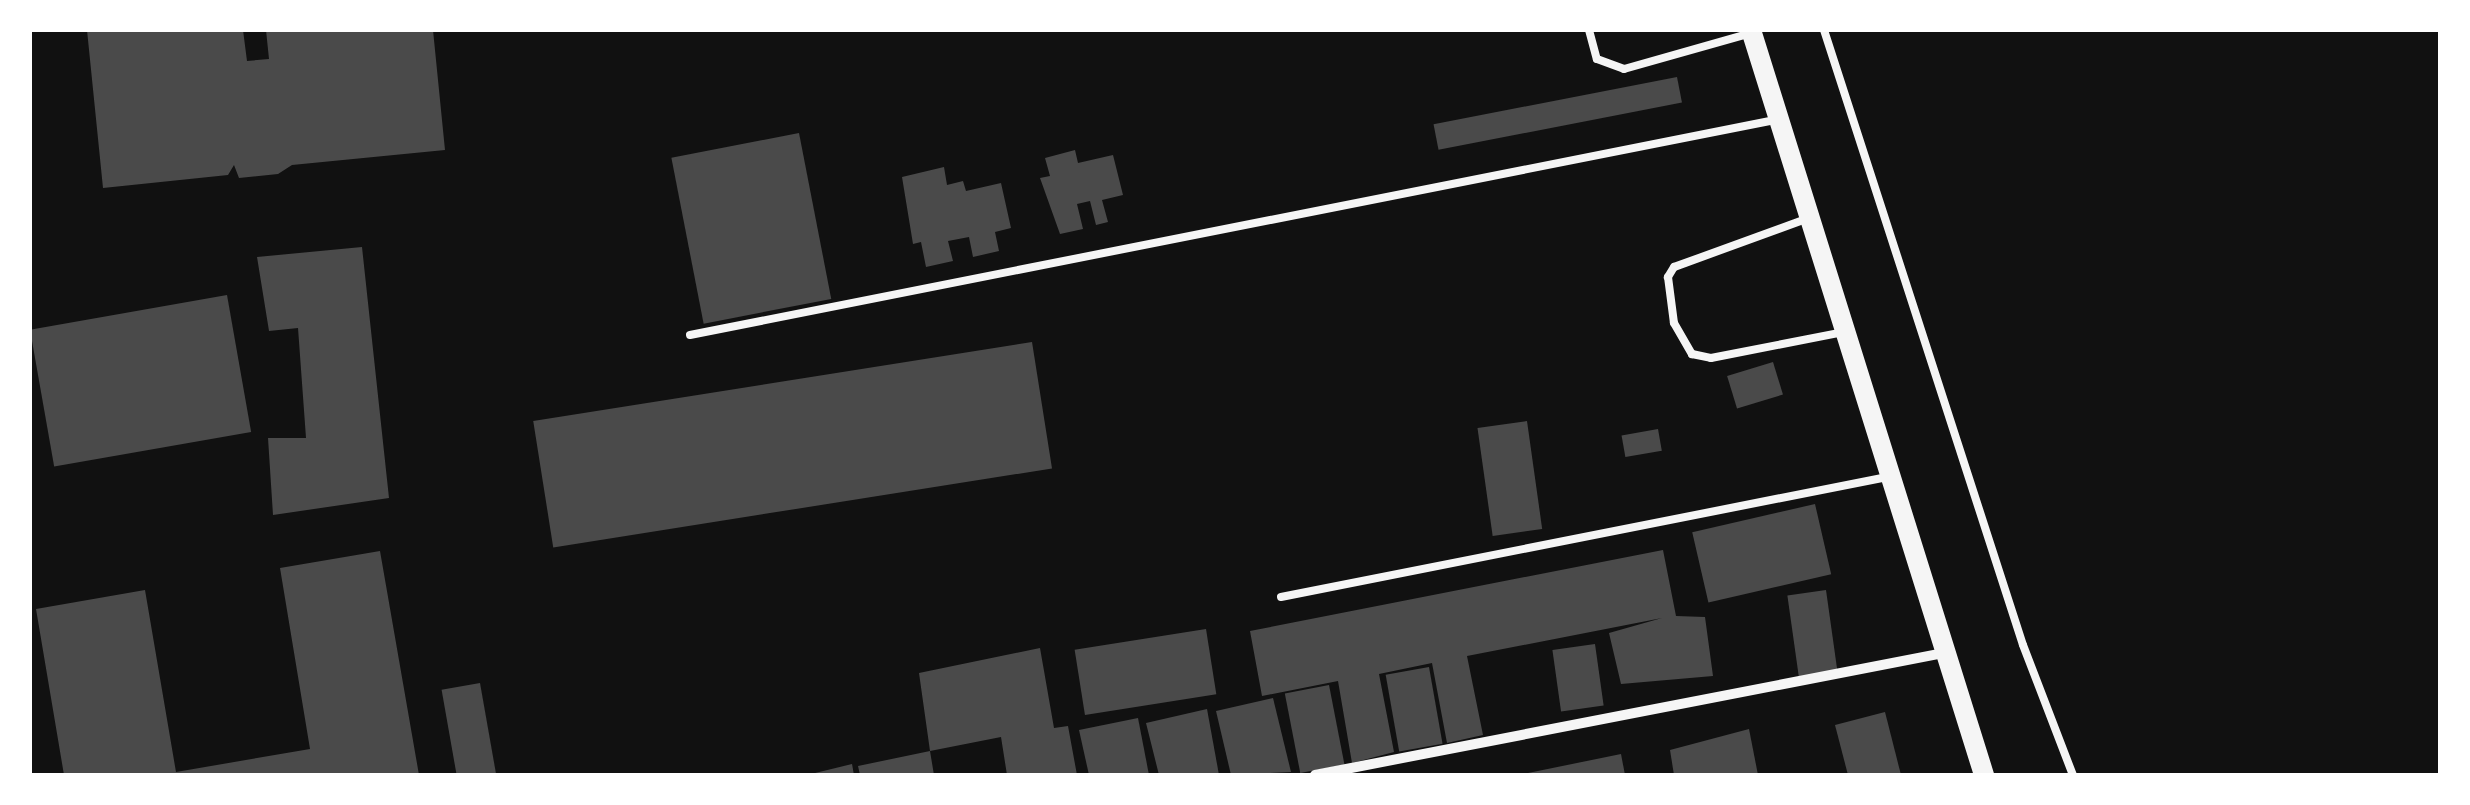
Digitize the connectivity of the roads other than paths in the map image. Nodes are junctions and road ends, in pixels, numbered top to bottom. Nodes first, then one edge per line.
1 (1589, 30) edge
2 (1824, 30) edge
3 (1751, 31) edge
4 (1779, 119) junction
5 (1809, 218) junction
6 (1844, 332) junction
7 (690, 335) dead end
8 (1887, 477) junction
9 (1281, 597) dead end
10 (1944, 652) junction
11 (1315, 775) edge
12 (1984, 775) edge
13 (2074, 775) edge

1 - 3 lane
2 - 13 lane
3 - 4 main road
4 - 5 main road
4 - 7 lane
5 - 6 main road
5 - 6 lane
6 - 8 main road
8 - 9 lane
8 - 10 main road
10 - 11 street
10 - 12 main road

